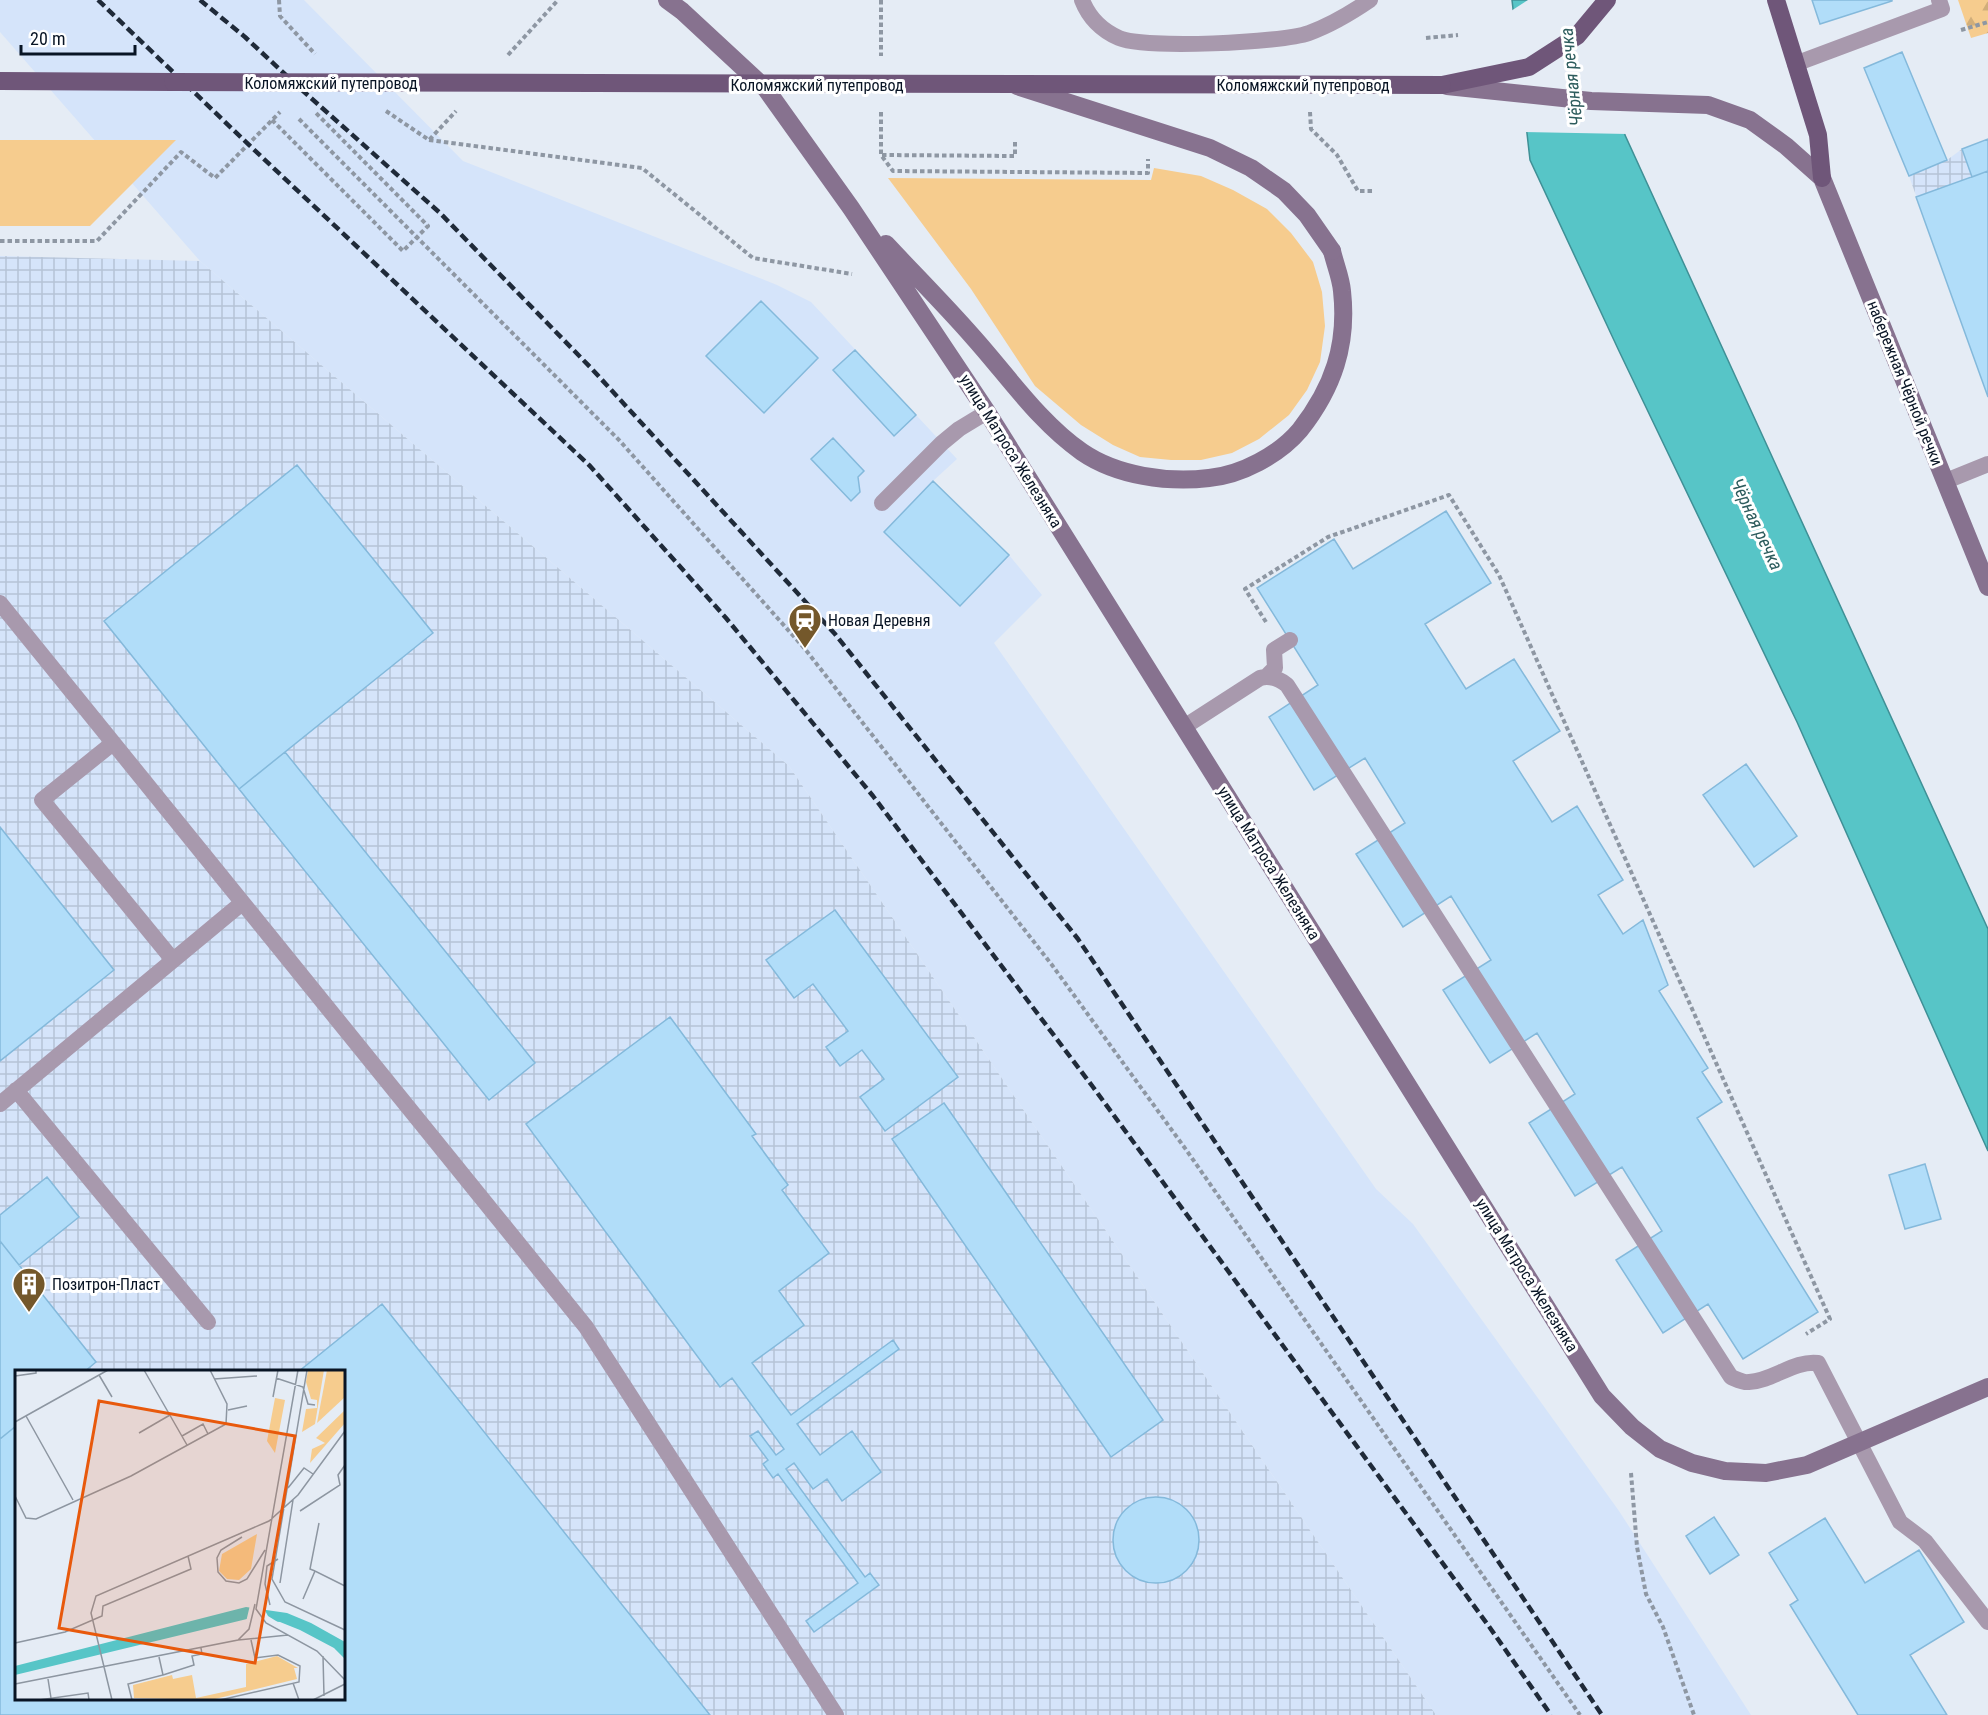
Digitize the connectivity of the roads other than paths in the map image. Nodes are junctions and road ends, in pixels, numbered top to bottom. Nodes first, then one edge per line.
1 (667, 0) edge
2 (1082, 0) edge
3 (1370, 0) edge
4 (1607, 0) edge
5 (1776, 0) edge
6 (1939, 0) edge
7 (1795, 64) junction
8 (0, 81) edge
9 (1442, 85) junction
10 (1015, 86) junction
11 (1822, 178) junction
12 (851, 208) junction
13 (987, 412) junction
14 (1988, 464) edge
15 (1946, 481) junction
16 (882, 503) dead end
17 (1988, 587) edge
18 (0, 603) edge
19 (1285, 643) road end
20 (1267, 676) junction
21 (1184, 727) junction
22 (113, 743) junction
23 (242, 903) junction
24 (173, 960) junction
25 (16, 1090) junction
26 (0, 1104) edge
27 (208, 1322) dead end
28 (1988, 1387) edge
29 (1858, 1442) junction
30 (1988, 1622) edge
31 (836, 1715) edge

1 - 12 street, улица Матроса Железняка
2 - 3 lane
4 - 9 main road, Коломяжский путепровод
5 - 7 main road
6 - 7 lane
7 - 11 main road
8 - 10 main road, Коломяжский путепровод, bridge
9 - 10 main road, Коломяжский путепровод, bridge
9 - 11 street
10 - 12 street, bridge
11 - 15 street, набережная Чёрной речки
12 - 13 street, улица Матроса Железняка
13 - 16 lane
13 - 21 street, улица Матроса Железняка
14 - 15 lane
15 - 17 street, набережная Чёрной речки
18 - 22 lane
19 - 20 lane
20 - 21 lane
20 - 29 lane
21 - 29 street, улица Матроса Железняка
22 - 23 lane
22 - 24 lane
23 - 24 lane
23 - 31 lane
24 - 25 lane
25 - 26 lane
25 - 27 lane
28 - 29 street, улица Матроса Железняка
29 - 30 lane

